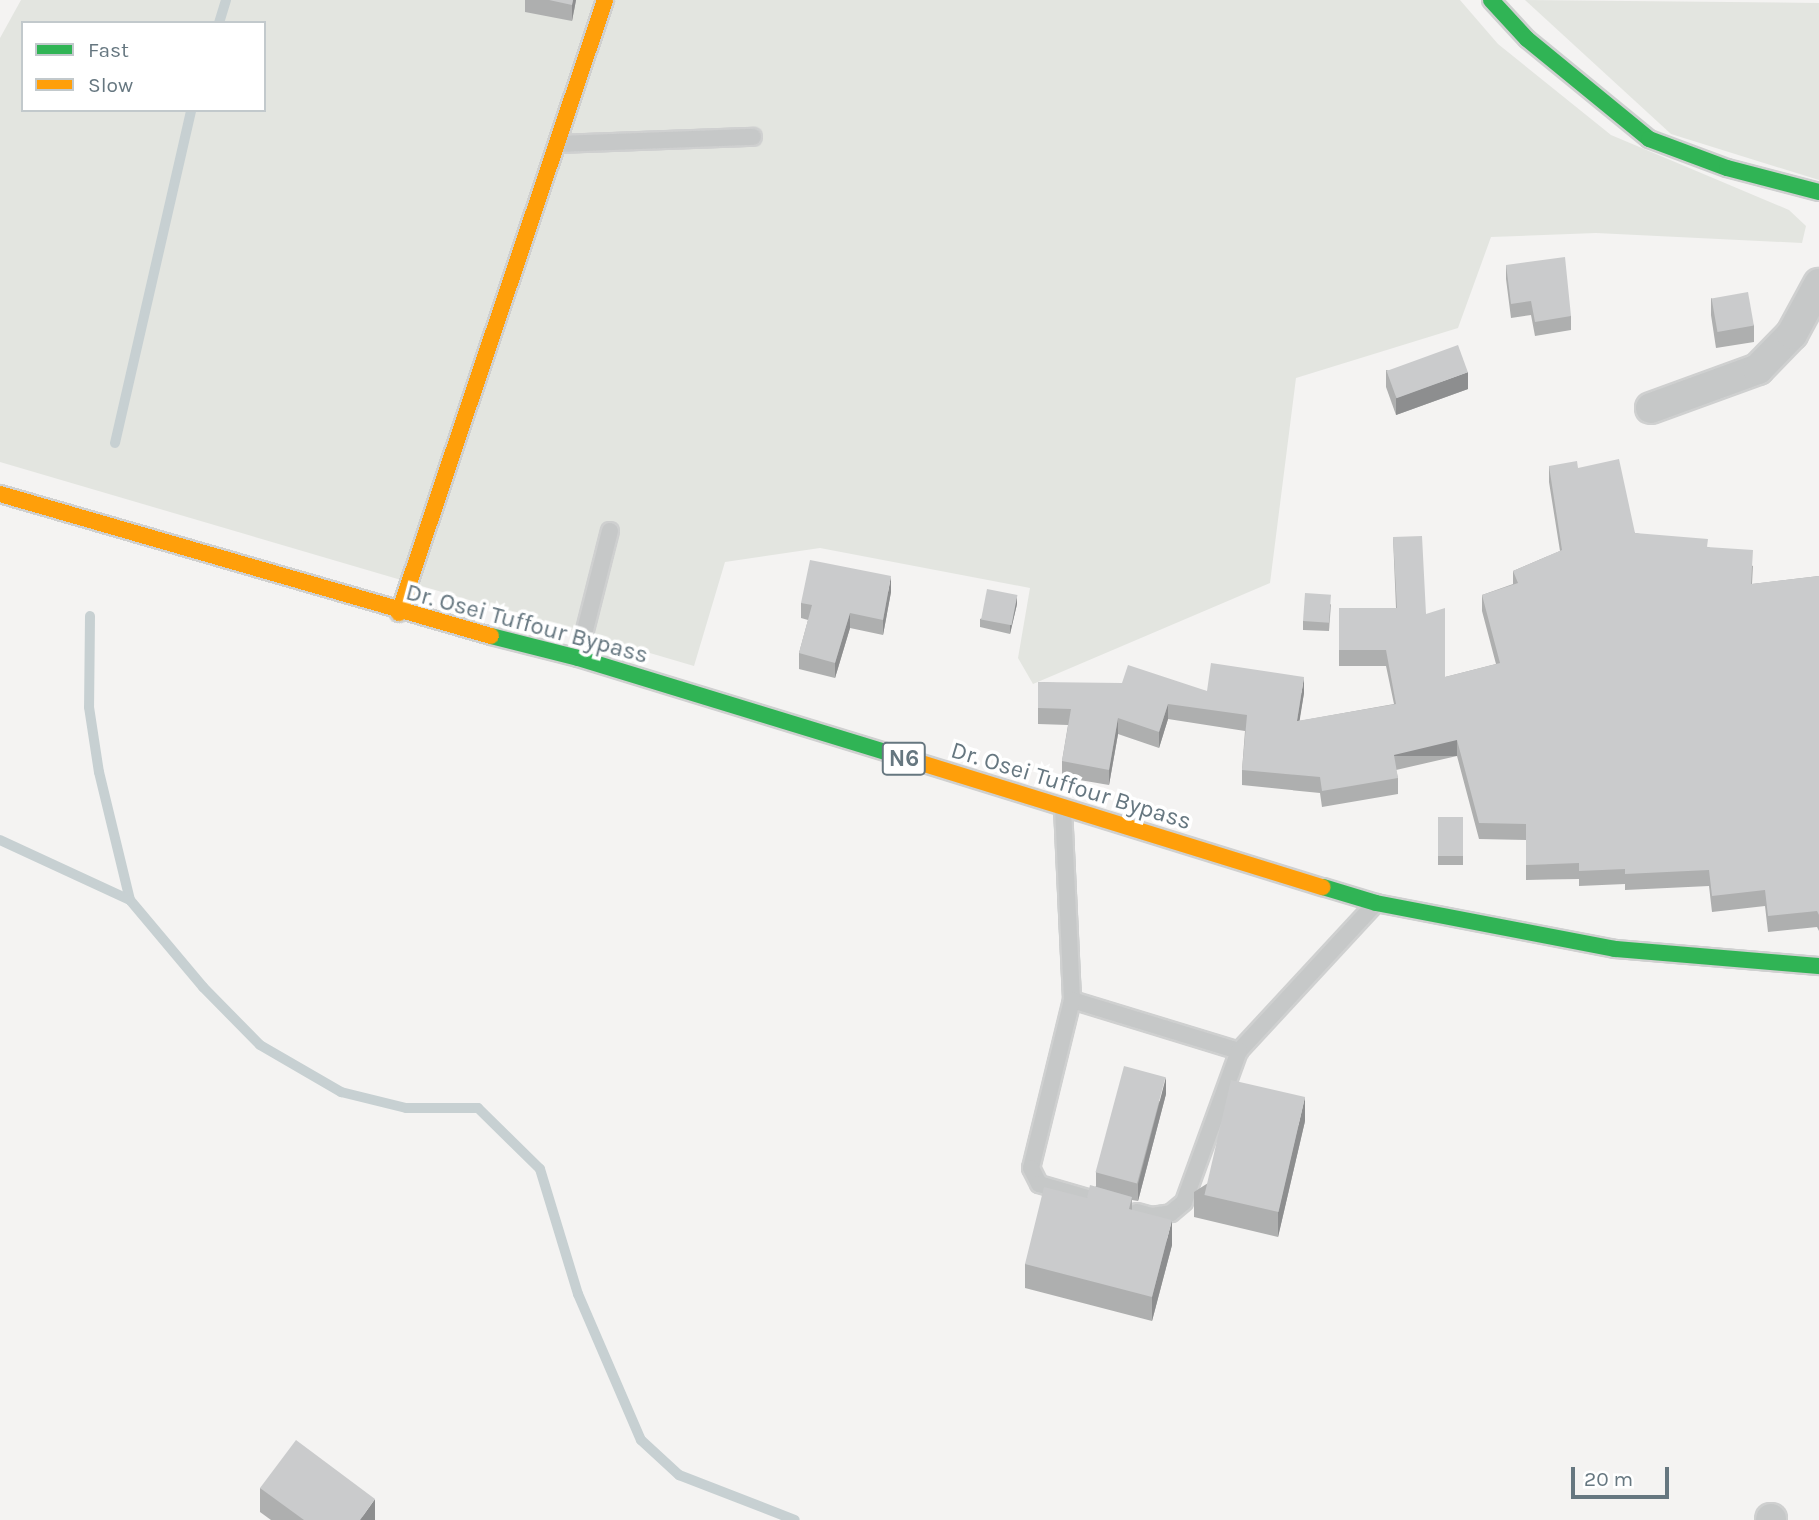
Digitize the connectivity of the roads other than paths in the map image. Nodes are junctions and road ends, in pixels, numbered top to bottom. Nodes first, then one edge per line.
1 (605, 0) edge
2 (1491, 0) edge
3 (753, 137) dead end
4 (556, 144) junction
5 (1819, 192) edge
6 (1819, 284) edge
7 (1651, 408) dead end
8 (0, 494) edge
9 (610, 531) dead end
10 (400, 613) junction
11 (578, 658) junction
12 (1063, 808) junction
13 (1376, 903) junction
14 (1819, 966) edge
15 (1072, 1000) junction
16 (1239, 1051) junction

1 - 4 main road
2 - 5 main road
3 - 4 lane
4 - 10 main road
6 - 7 street
8 - 10 main road, Dr. Osei Tuffour Bypass / N6
9 - 11 lane
10 - 11 main road, Dr. Osei Tuffour Bypass / N6
11 - 12 main road, Dr. Osei Tuffour Bypass / N6
12 - 13 main road, Dr. Osei Tuffour Bypass / N6
12 - 15 lane
13 - 14 main road, Dr. Osei Tuffour Bypass / N6
13 - 16 lane
15 - 16 lane
15 - 16 lane

